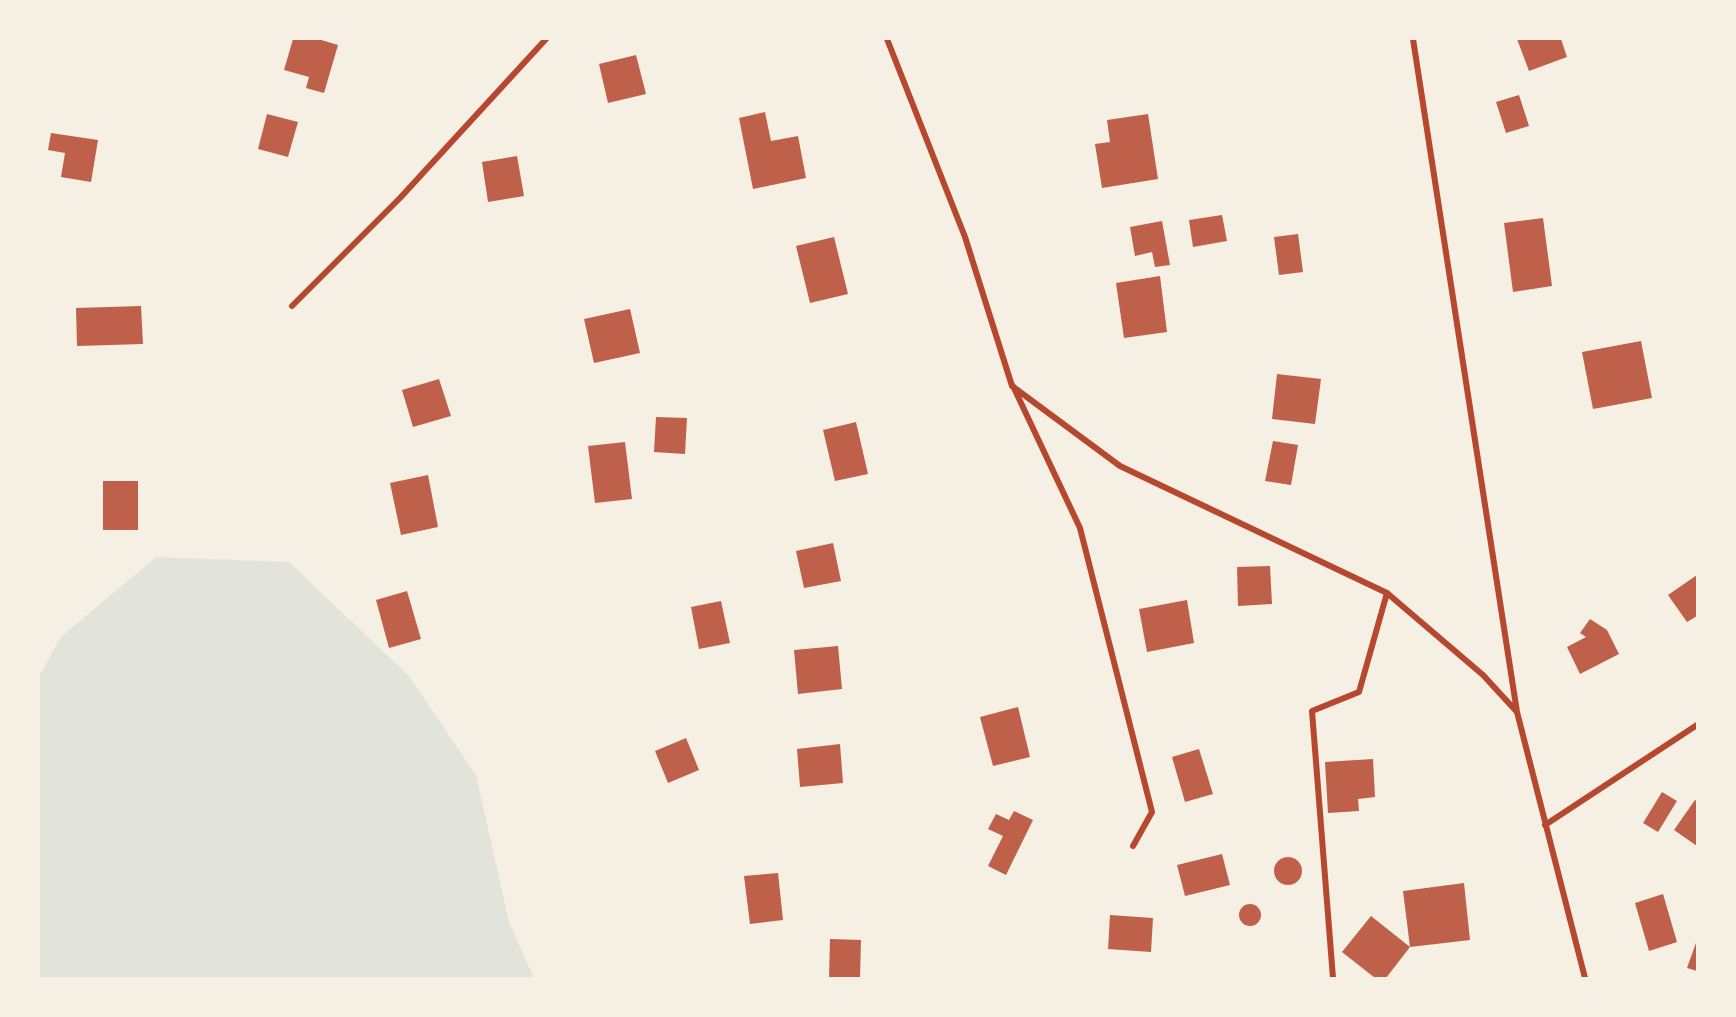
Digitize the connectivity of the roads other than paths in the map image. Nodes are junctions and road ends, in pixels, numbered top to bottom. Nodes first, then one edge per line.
1 (546, 39) edge
2 (887, 39) edge
3 (1413, 39) edge
4 (292, 306) dead end
5 (1012, 386) junction
6 (1387, 593) junction
7 (1517, 712) junction
8 (1697, 725) edge
9 (1545, 825) junction
10 (1132, 846) dead end
11 (1332, 978) edge
12 (1585, 978) edge

1 - 4 street
2 - 5 street
3 - 7 street
5 - 6 street
5 - 10 street
6 - 7 street
6 - 11 street
7 - 9 street
8 - 9 street
9 - 12 street

